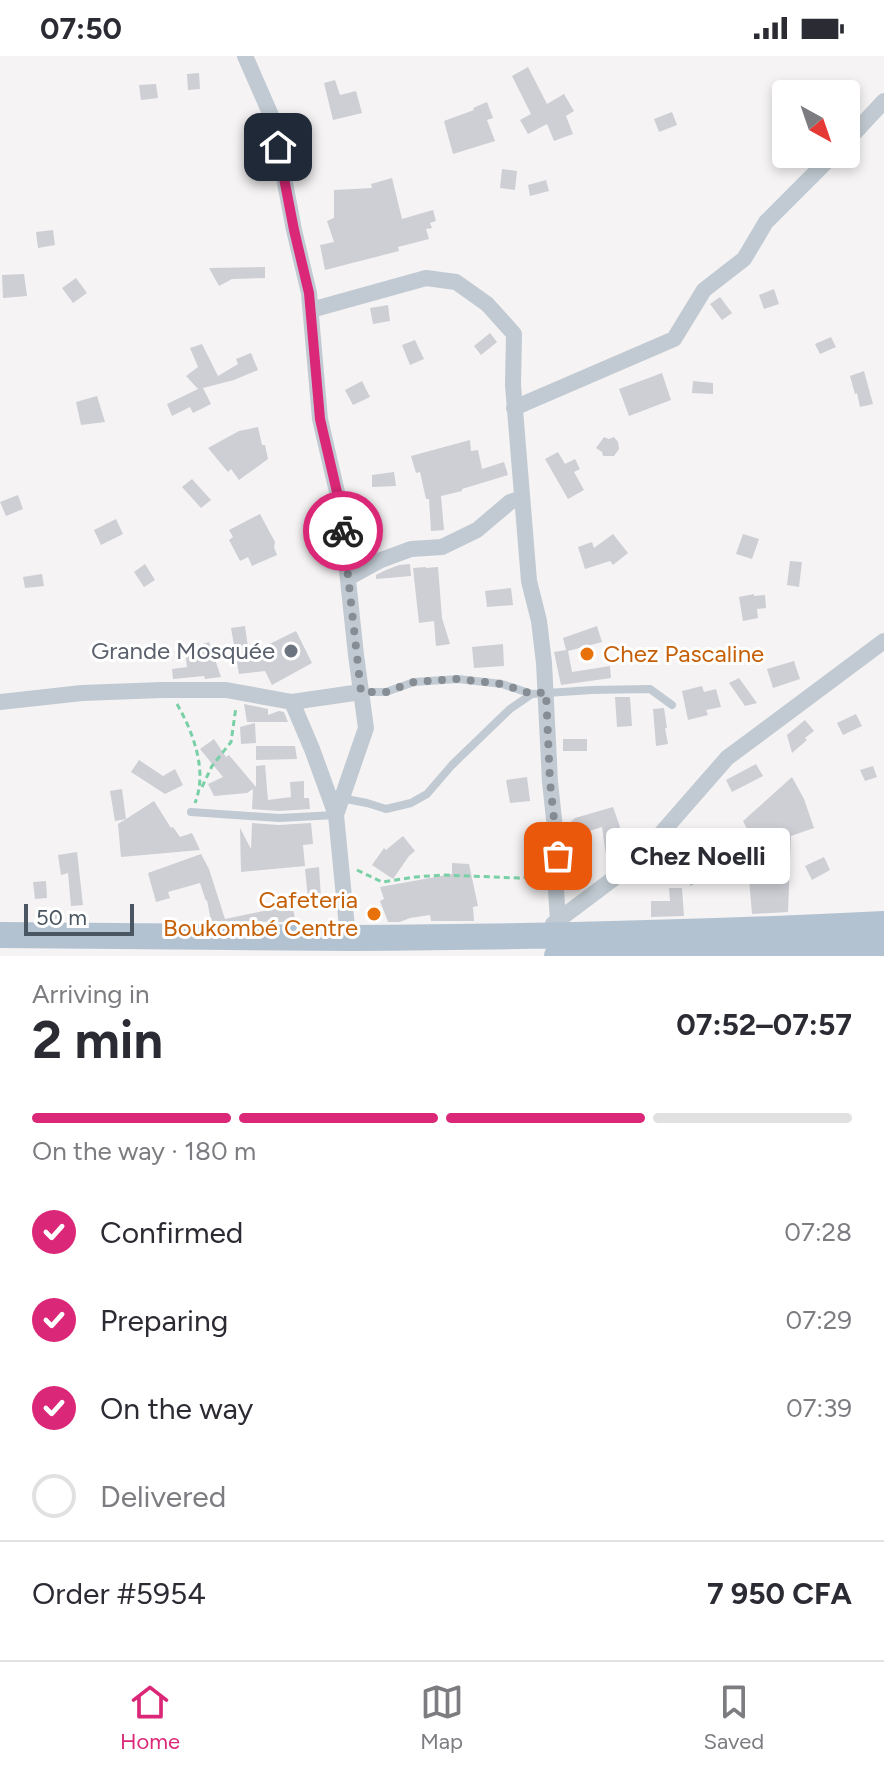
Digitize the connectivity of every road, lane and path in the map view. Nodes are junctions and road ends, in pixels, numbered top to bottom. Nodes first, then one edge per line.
1 (245, 56) edge
2 (884, 101) edge
3 (860, 127) edge
4 (820, 168) edge
5 (311, 310) junction
6 (514, 408) junction
7 (522, 498) junction
8 (348, 578) junction
9 (884, 641) edge
10 (170, 690) junction
11 (361, 692) junction
12 (240, 693) junction
13 (539, 693) junction
14 (0, 702) edge
15 (292, 702) junction
16 (672, 705) dead end
17 (201, 790) junction
18 (341, 798) junction
19 (191, 812) joint
20 (336, 815) junction
21 (340, 868) junction
22 (557, 874) junction
23 (884, 924) edge
24 (0, 935) edge
25 (348, 938) junction
26 (558, 938) edge
27 (884, 945) edge

1 - 5 street
2 - 3 street
4 - 6 street
5 - 6 street
5 - 8 street
6 - 7 street
7 - 8 street
7 - 13 street
8 - 11 street
9 - 26 street
10 - 12 street
10 - 14 street
10 - 17 path
11 - 13 lane
11 - 15 street
11 - 18 street
12 - 15 street
12 - 17 path
13 - 16 lane
13 - 18 lane
13 - 22 street
15 - 20 street
17 - 19 path
18 - 20 street
19 - 20 lane
20 - 21 street
21 - 22 path
21 - 25 street
22 - 26 street
23 - 26 main road
24 - 25 main road
25 - 26 main road
26 - 27 main road

